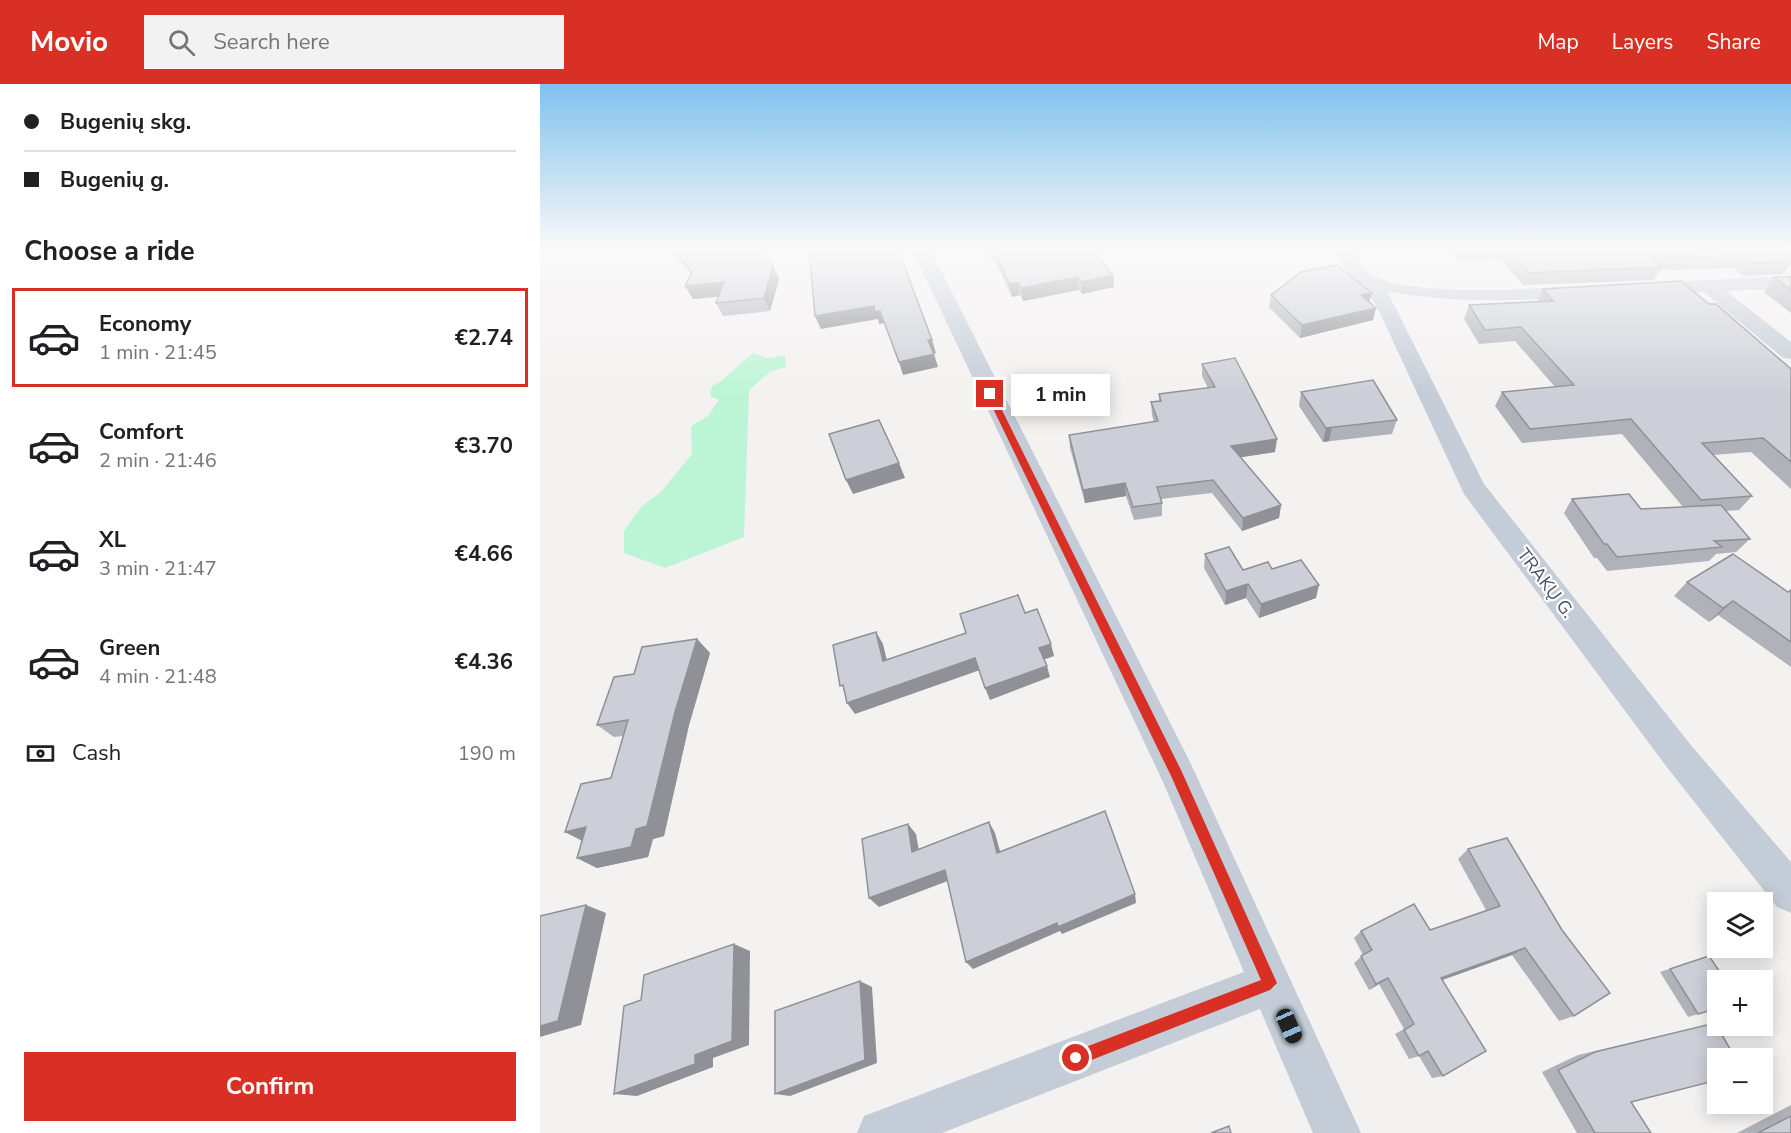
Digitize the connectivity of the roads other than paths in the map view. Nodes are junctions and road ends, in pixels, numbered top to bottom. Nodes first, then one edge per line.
1 (945, 298) edge
2 (1382, 298) edge
3 (1723, 298) edge
4 (1791, 353) edge
5 (1791, 893) edge
6 (1270, 983) junction
7 (881, 1133) edge
8 (1337, 1133) edge

1 - 6 street
2 - 5 street, TRAKŲ G.
3 - 4 street
6 - 7 street
6 - 8 street

